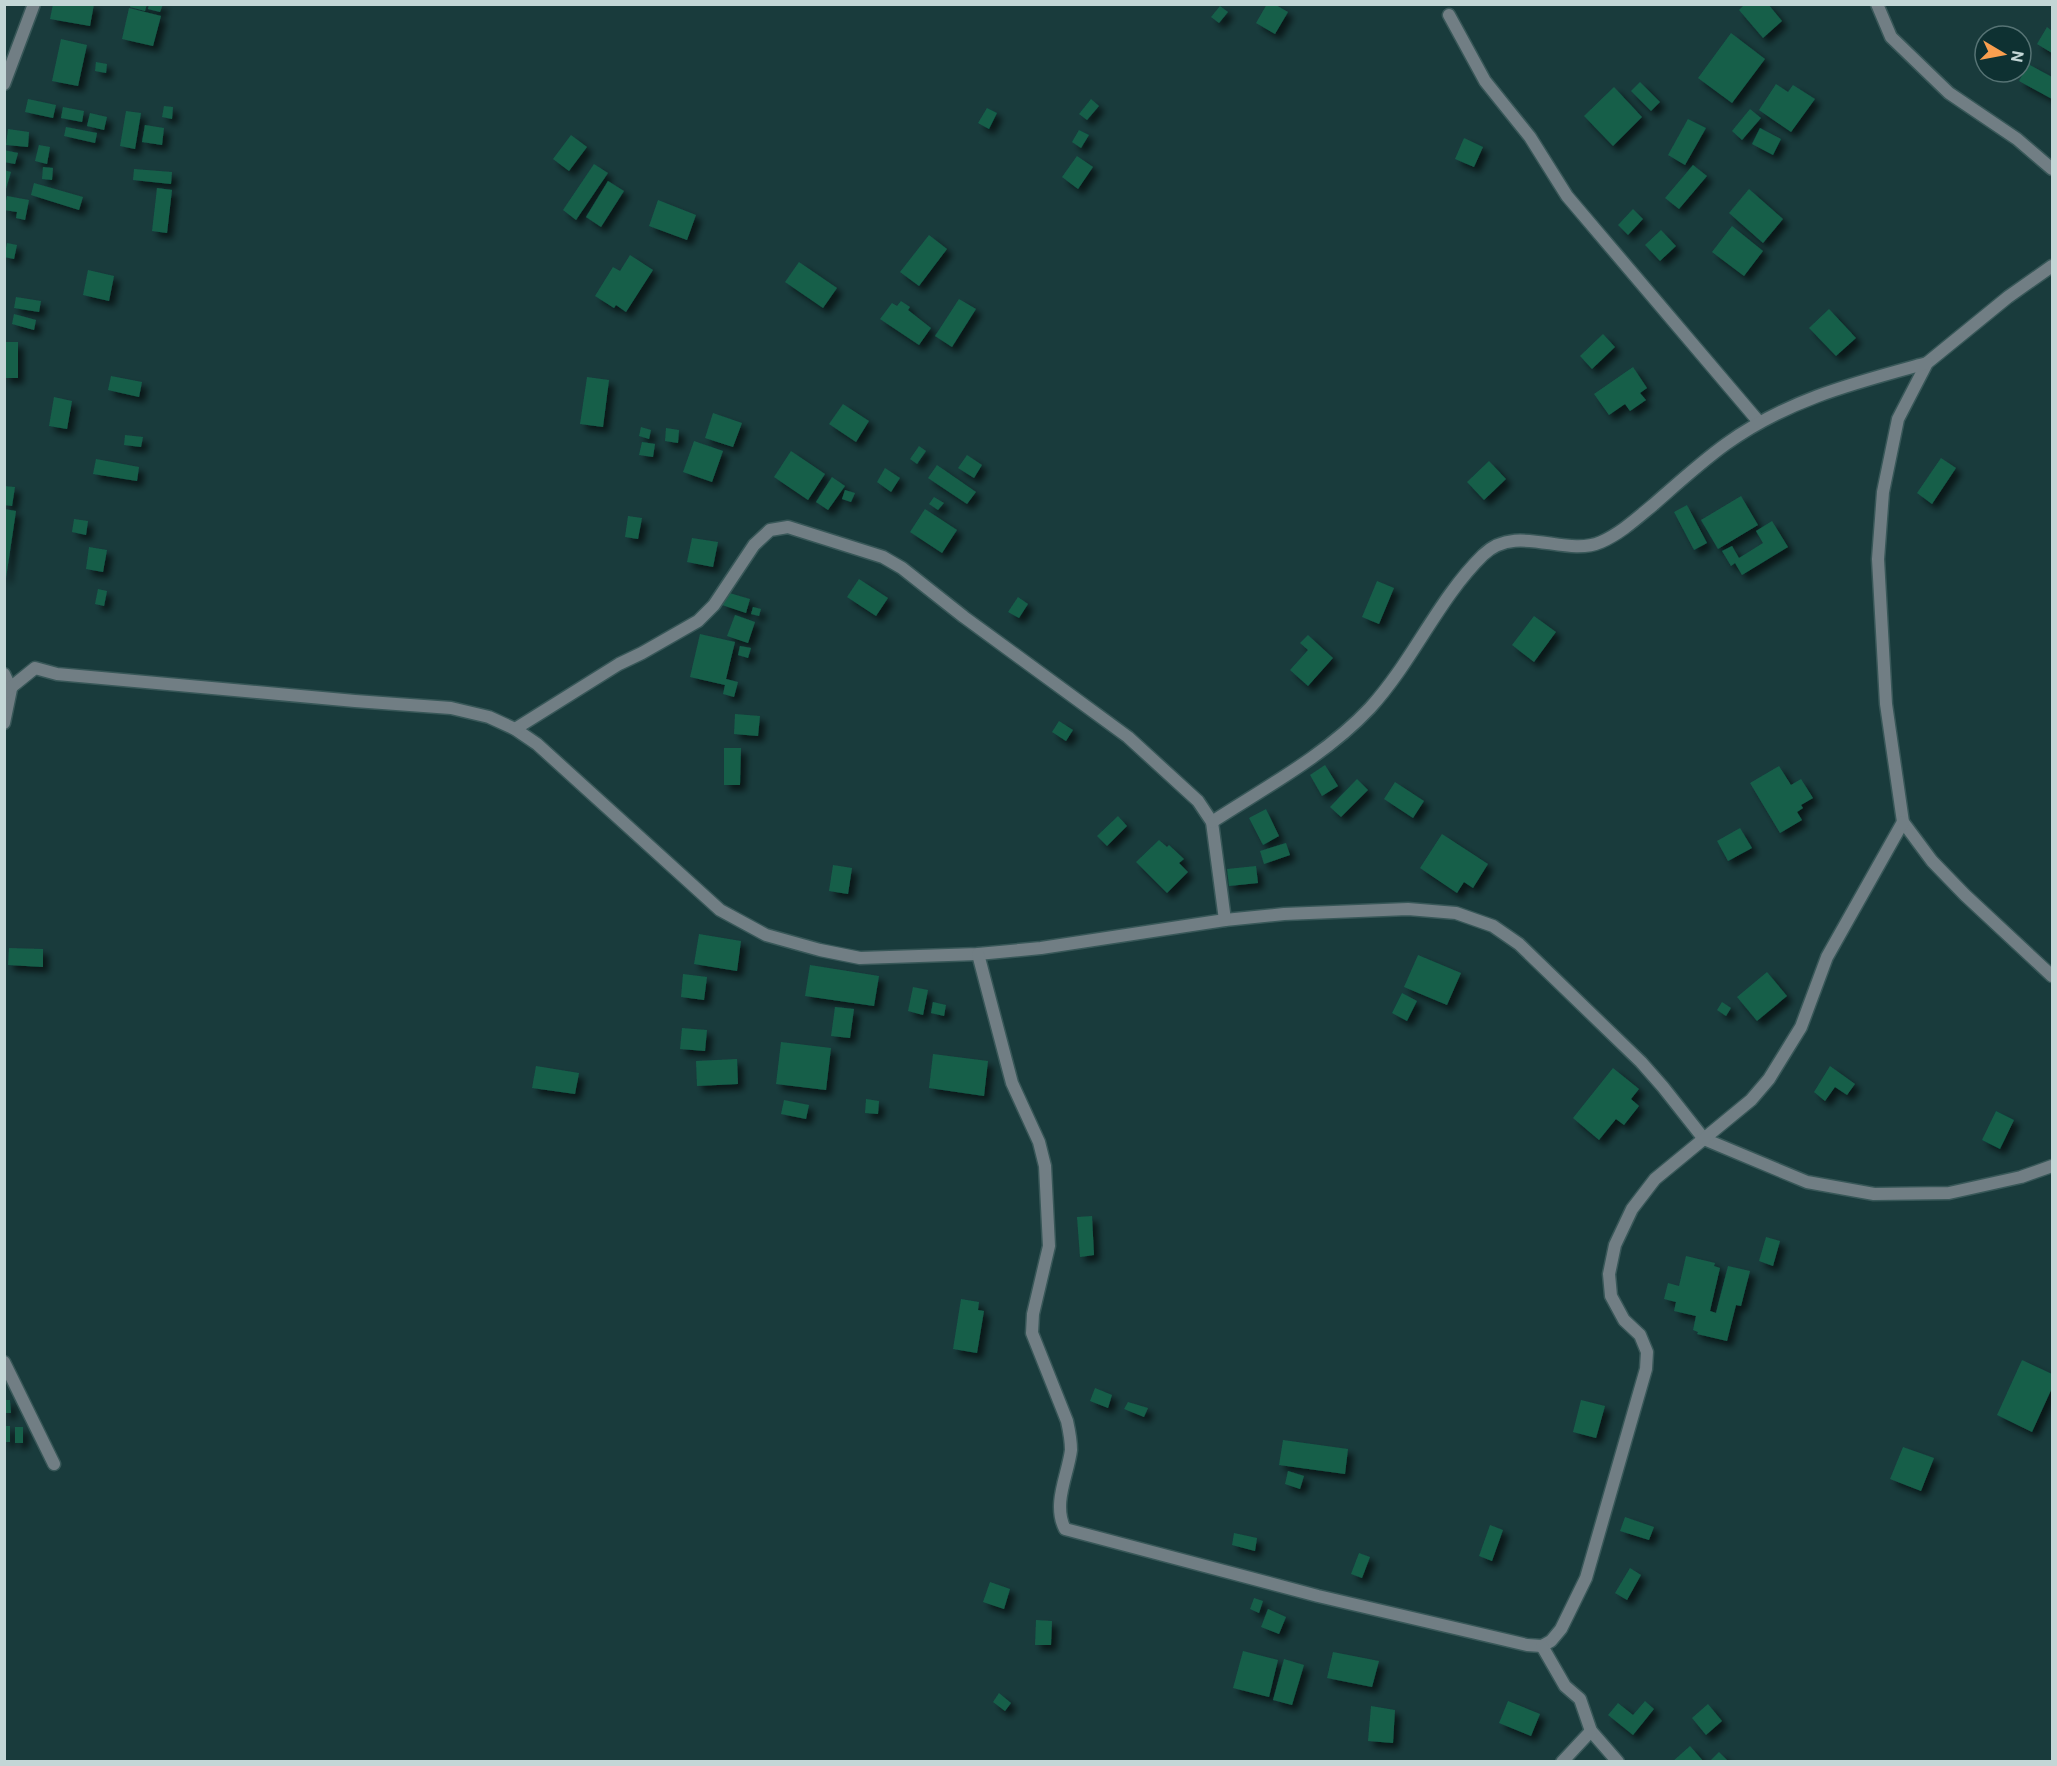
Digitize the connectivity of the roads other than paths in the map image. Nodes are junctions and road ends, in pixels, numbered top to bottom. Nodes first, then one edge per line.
1 (34, 4) edge
2 (1877, 4) edge
3 (1449, 15) dead end
4 (4, 84) edge
5 (2052, 169) edge
6 (2052, 266) edge
7 (1927, 363) junction
8 (1759, 422) junction
9 (4, 674) edge
10 (8, 691) edge
11 (4, 723) edge
12 (515, 729) junction
13 (1212, 822) junction
14 (1903, 822) junction
15 (1225, 920) junction
16 (978, 954) junction
17 (2052, 976) edge
18 (1704, 1140) junction
19 (2052, 1166) edge
20 (4, 1362) edge
21 (54, 1464) dead end
22 (1542, 1646) junction
23 (1592, 1731) junction
24 (1562, 1761) edge
25 (1618, 1761) edge

1 - 4 street
2 - 5 street
3 - 8 street
6 - 7 street
7 - 8 street
7 - 14 street
8 - 13 street
9 - 10 street
10 - 11 street
10 - 12 street
12 - 13 street
12 - 16 street
13 - 15 street
14 - 17 street
14 - 18 street
15 - 16 street
15 - 18 street
16 - 22 street
18 - 19 street
18 - 22 street
20 - 21 street
22 - 23 street
23 - 24 street
23 - 25 street

